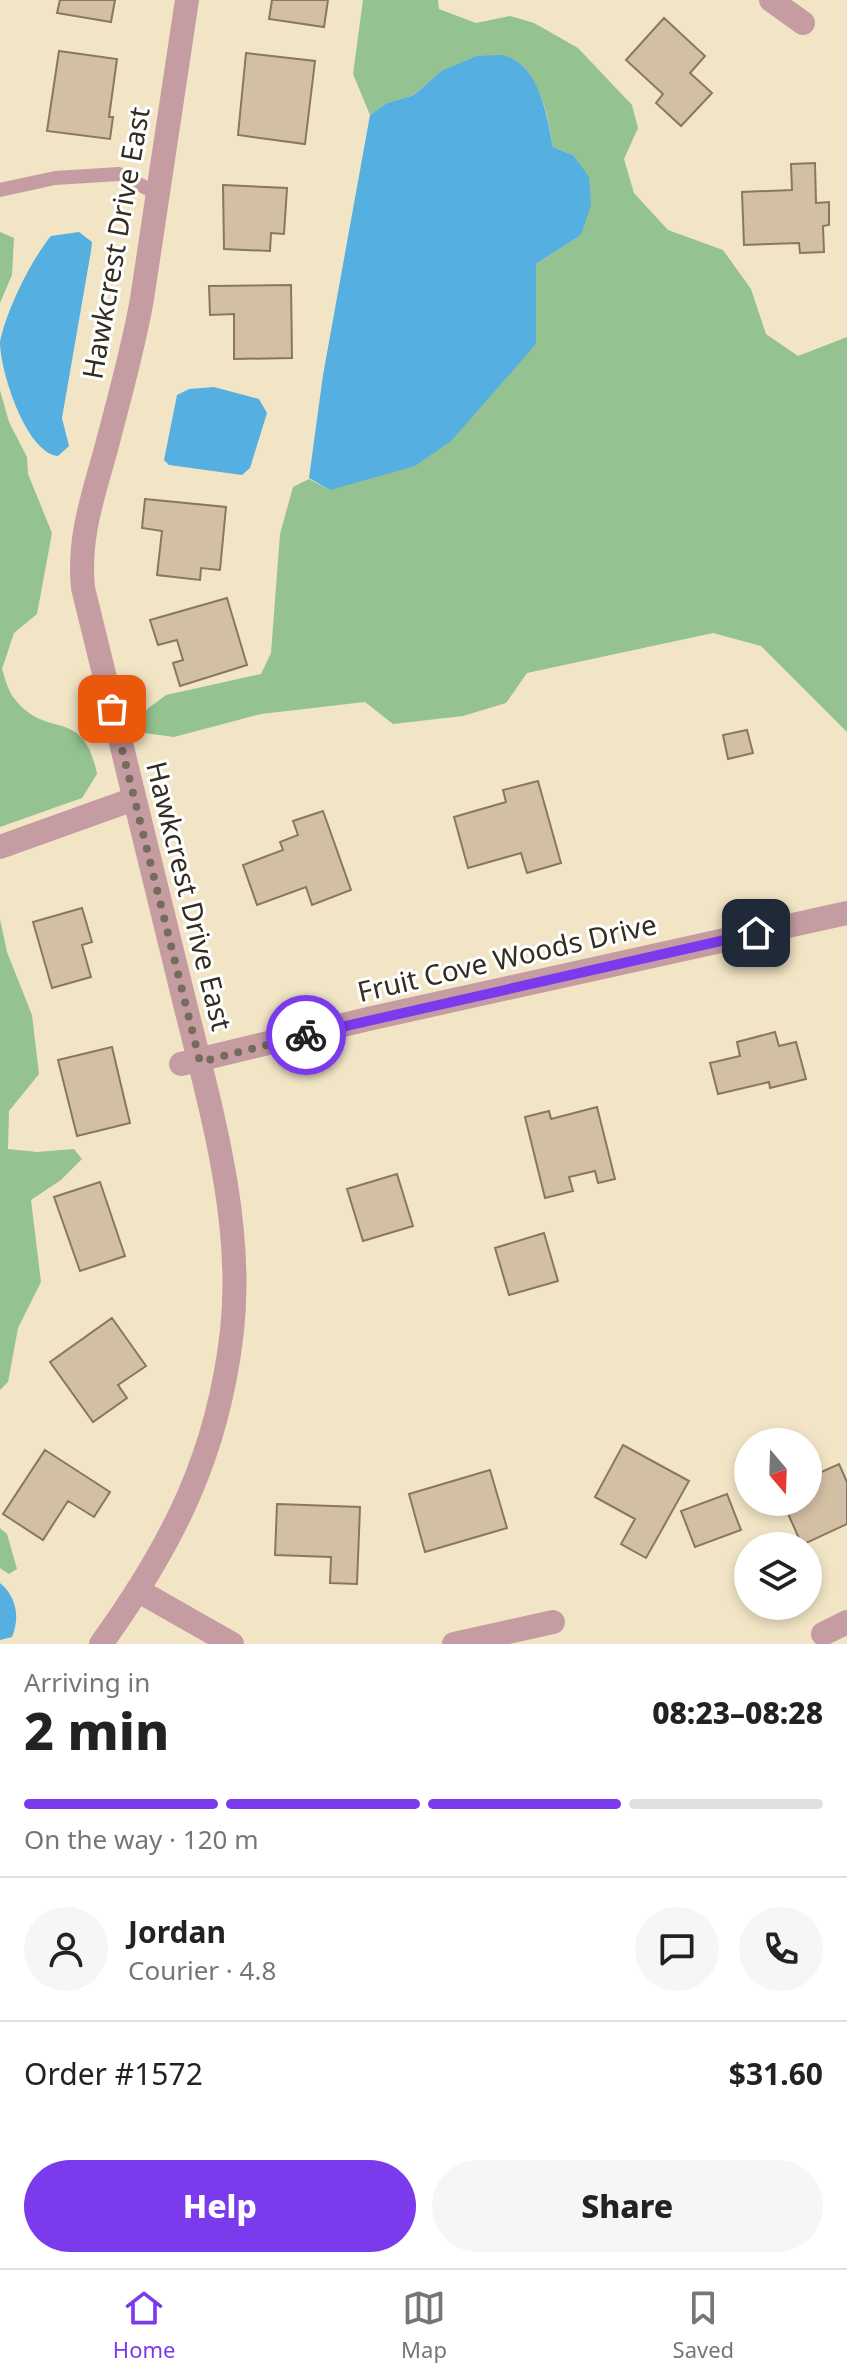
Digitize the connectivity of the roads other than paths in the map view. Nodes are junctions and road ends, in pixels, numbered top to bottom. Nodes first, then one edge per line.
1 (187, 0) edge
2 (771, 0) edge
3 (803, 23) dead end
4 (0, 190) edge
5 (158, 194) junction
6 (134, 799) junction
7 (0, 847) edge
8 (847, 913) edge
9 (190, 1063) junction
10 (139, 1591) junction
11 (553, 1622) dead end
12 (847, 1622) edge
13 (823, 1634) dead end
14 (101, 1644) edge
15 (232, 1644) edge
16 (454, 1644) edge

1 - 5 street, Hawkcrest Drive East
2 - 3 street
4 - 5 lane
5 - 6 street, Hawkcrest Drive East
6 - 7 street
6 - 9 street, Hawkcrest Drive East
8 - 9 street, Fruit Cove Woods Drive
9 - 10 street, Hawkcrest Drive East
10 - 14 street, Hawkcrest Drive East
10 - 15 street
11 - 16 street
12 - 13 street

